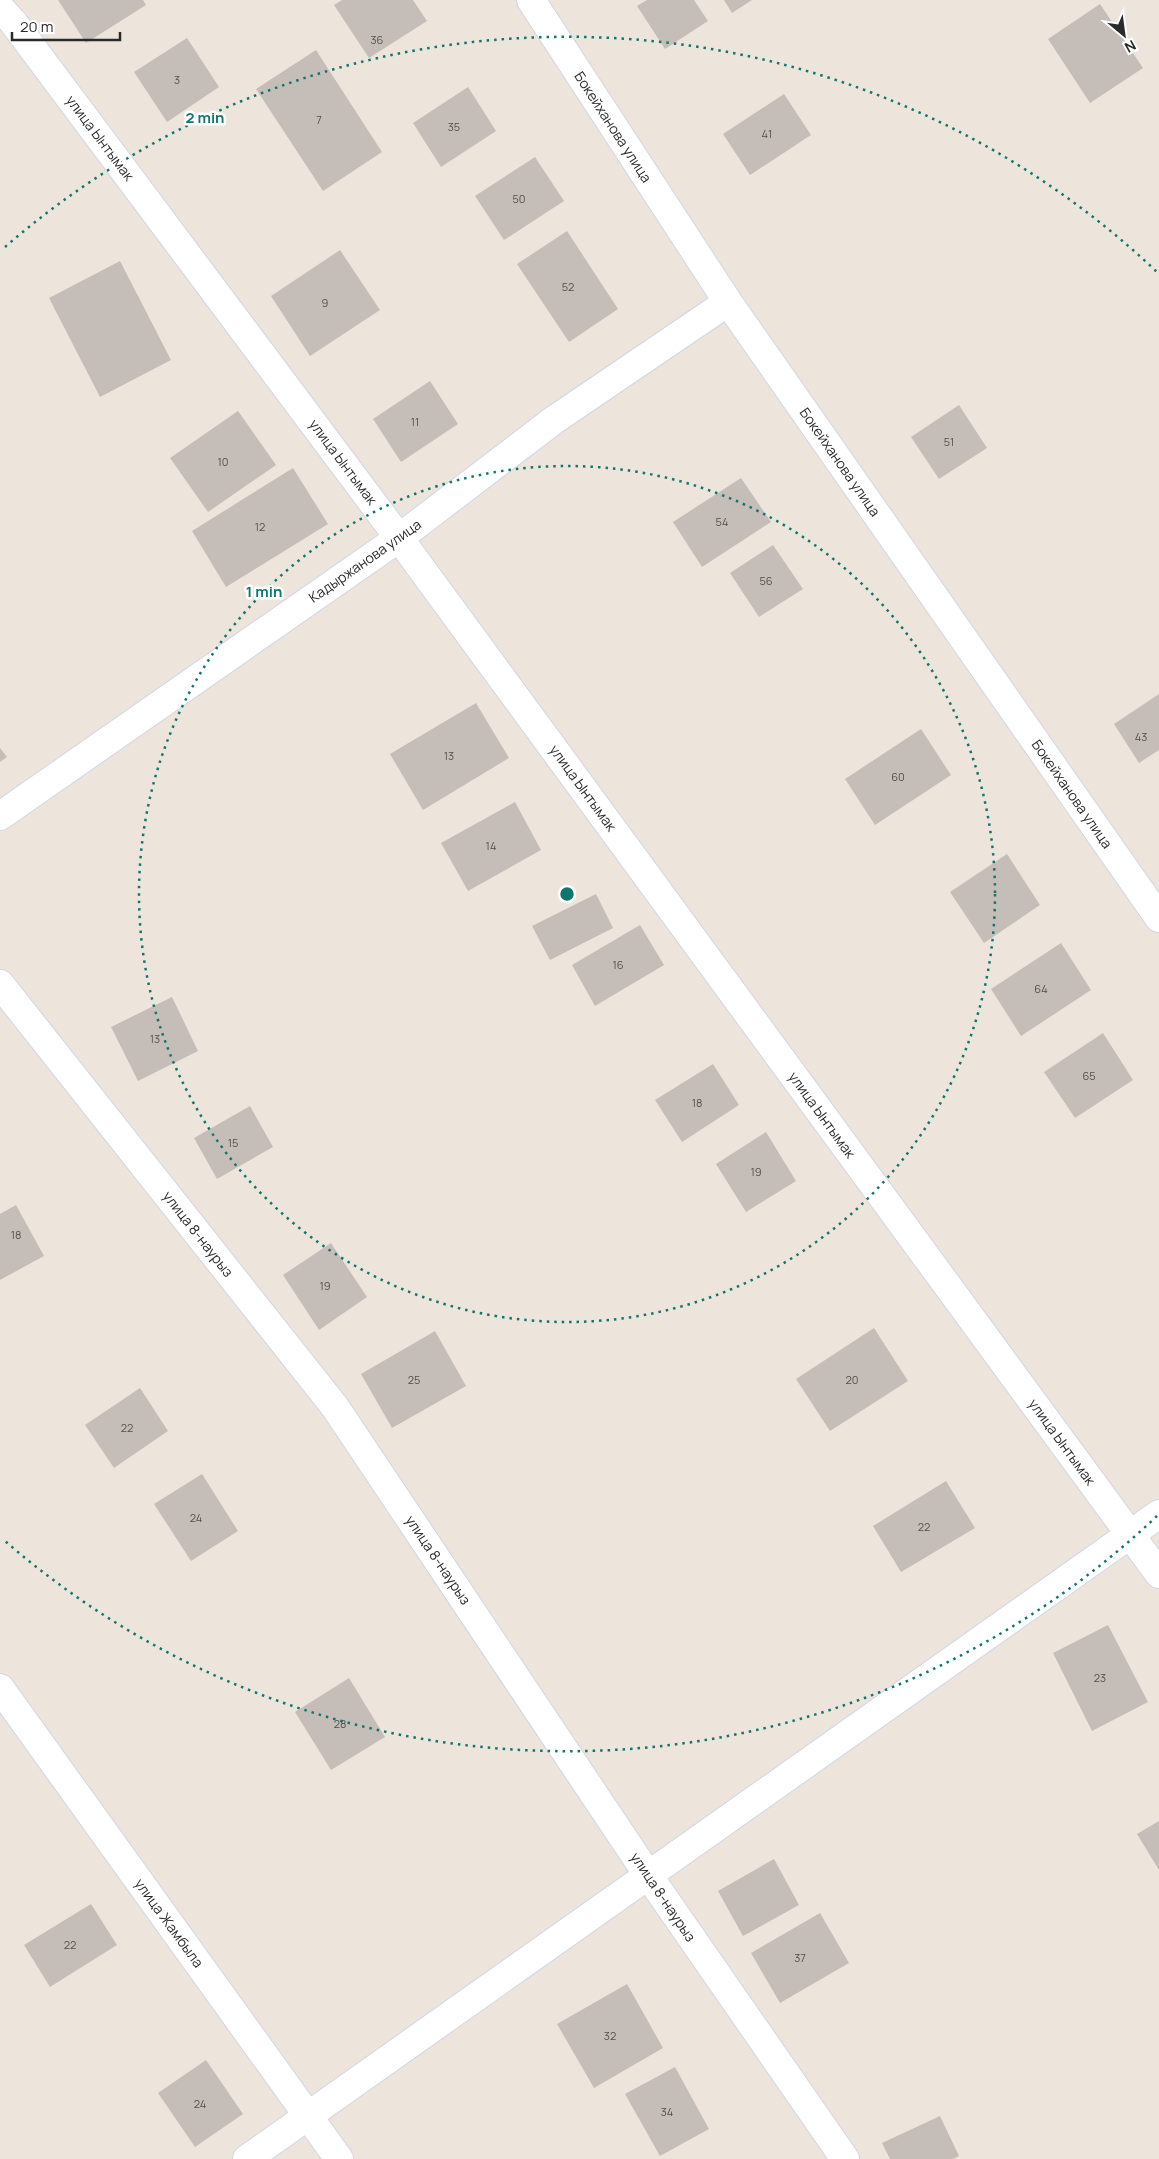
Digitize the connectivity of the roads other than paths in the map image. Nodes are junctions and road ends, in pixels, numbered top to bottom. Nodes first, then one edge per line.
1 (531, 0) edge
2 (0, 8) edge
3 (728, 302) junction
4 (399, 538) junction
5 (0, 816) edge
6 (1159, 918) edge
7 (0, 984) edge
8 (1159, 1514) edge
9 (1130, 1535) junction
10 (1159, 1574) edge
11 (0, 1688) edge
12 (648, 1876) junction
13 (308, 2116) junction
14 (247, 2159) edge
15 (339, 2159) edge
16 (845, 2159) edge

1 - 3 street, Бокейханова улица
2 - 4 street, улица Ынтымак
3 - 4 street, Кадыржанова улица
3 - 6 street, Бокейханова улица
4 - 5 street, Кадыржанова улица
4 - 9 street, улица Ынтымак
7 - 12 street, улица 8-наурыз
8 - 9 street
9 - 10 street, улица Ынтымак
9 - 12 street
11 - 13 street, улица Жамбыла
12 - 13 street
12 - 16 street, улица 8-наурыз
13 - 14 street
13 - 15 street, улица Жамбыла

